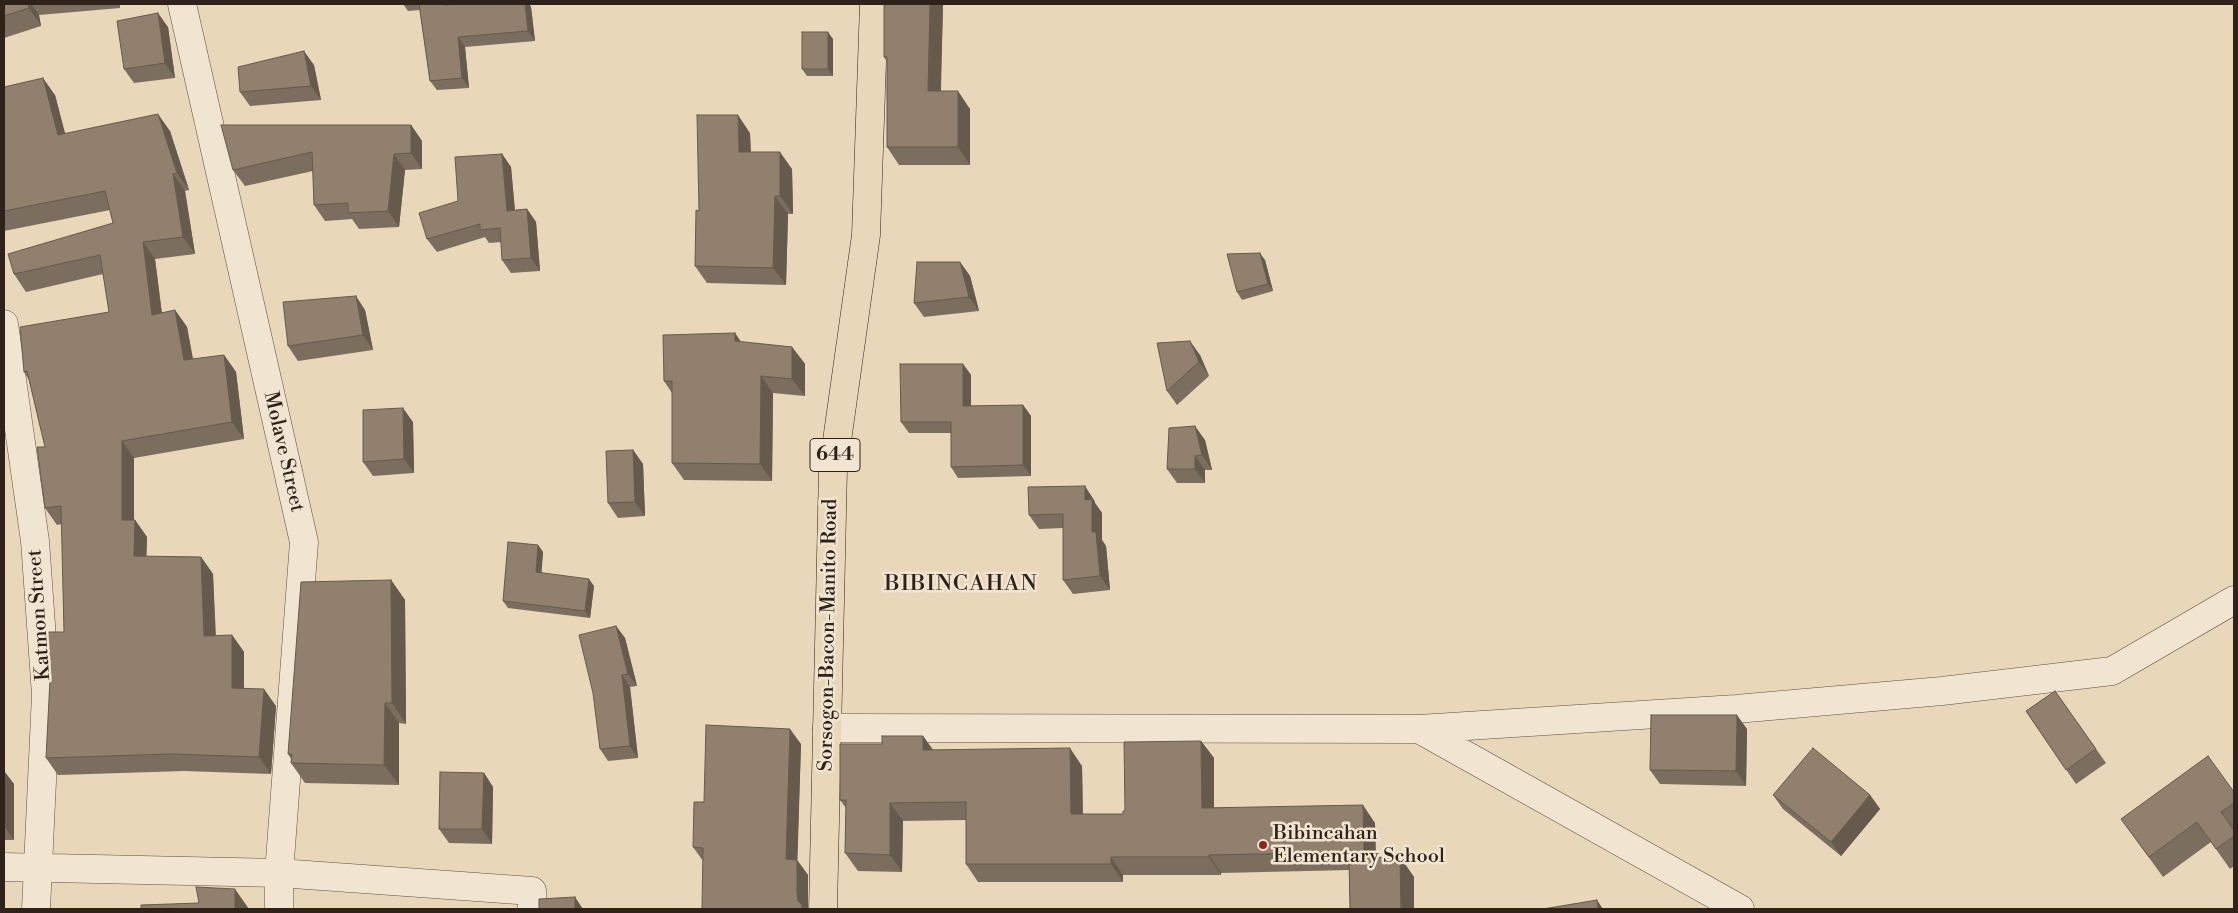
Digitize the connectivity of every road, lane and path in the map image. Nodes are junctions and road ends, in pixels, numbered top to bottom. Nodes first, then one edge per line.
1 (182, 4) edge
2 (874, 4) edge
3 (4, 324) edge
4 (2234, 600) edge
5 (827, 728) junction
6 (1419, 729) junction
7 (4, 867) edge
8 (37, 867) junction
9 (279, 873) junction
10 (532, 900) edge
11 (36, 909) edge
12 (279, 909) edge
13 (823, 909) edge
14 (1740, 909) edge

1 - 9 street, Molave Street
2 - 5 main road, Sorsogon-Bacon-Manito Road / 644
3 - 8 street, Katmon Street
4 - 6 street
5 - 6 street
5 - 13 main road, Sorsogon-Bacon-Manito Road / 644
6 - 14 street
7 - 8 street
8 - 9 street
8 - 11 street, Katmon Street
9 - 10 street
9 - 12 street, Molave Street

